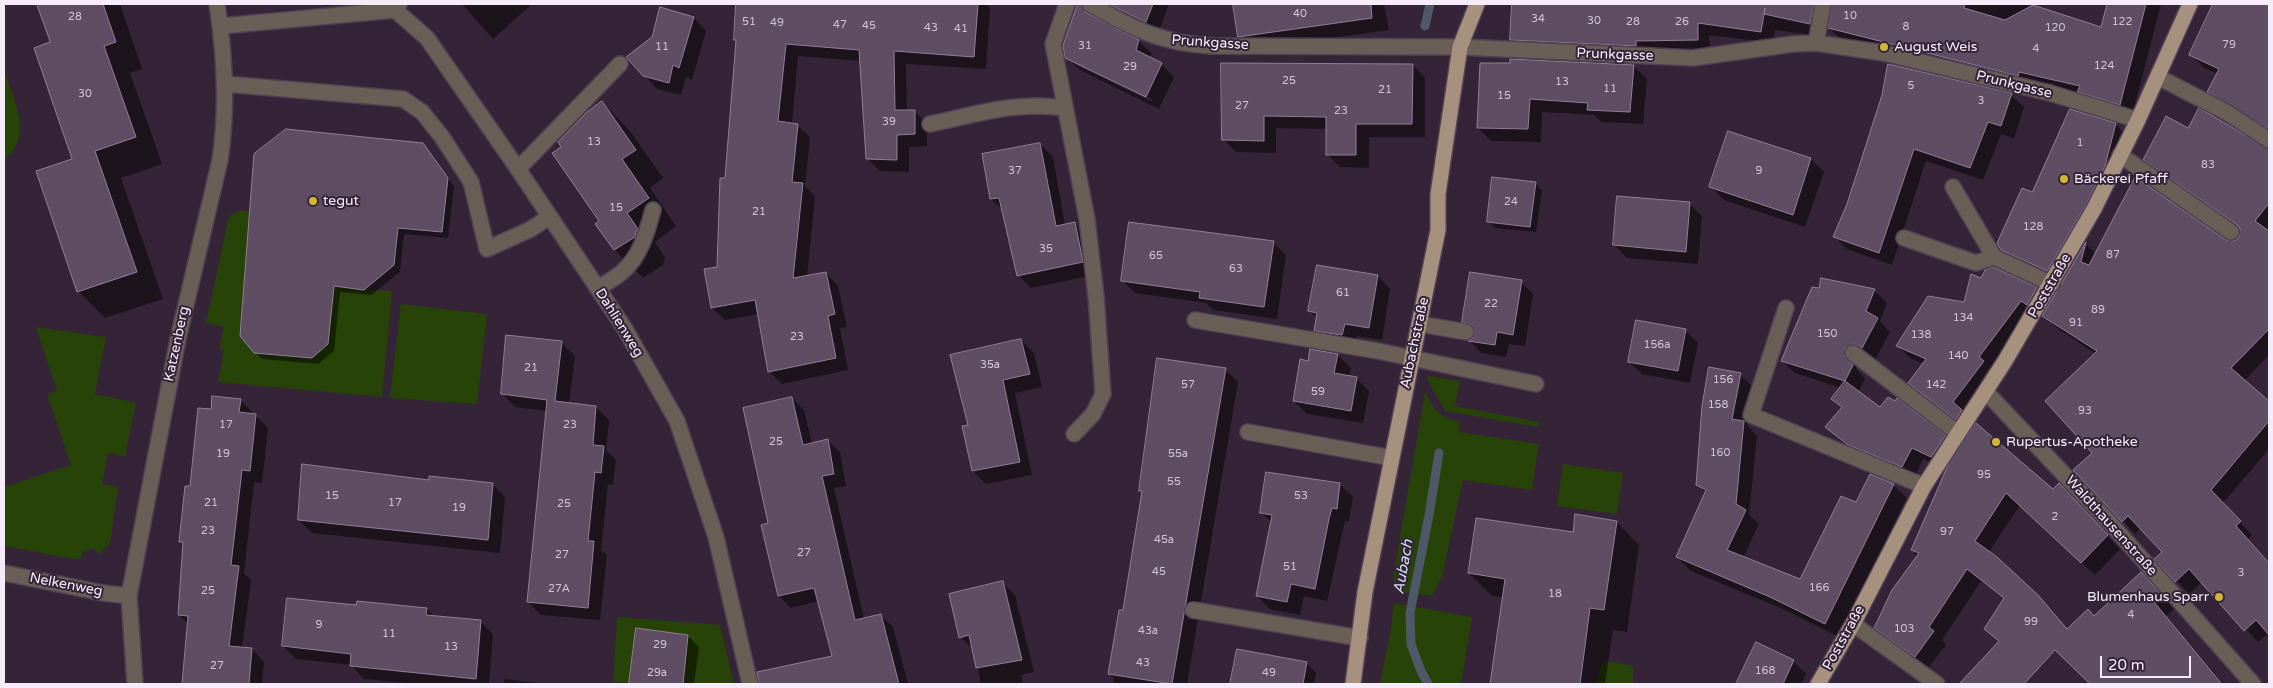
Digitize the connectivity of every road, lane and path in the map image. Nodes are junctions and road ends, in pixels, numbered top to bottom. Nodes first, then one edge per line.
1 (218, 4) edge
2 (1067, 4) edge
3 (1090, 4) edge
4 (1477, 4) edge
5 (1823, 4) edge
6 (2190, 4) edge
7 (397, 7) edge
8 (221, 26) junction
9 (1816, 43) junction
10 (1460, 47) junction
11 (620, 64) dead end
12 (2158, 77) junction
13 (225, 84) junction
14 (1065, 108) junction
15 (2138, 120) junction
16 (930, 124) dead end
17 (2269, 140) edge
18 (2120, 155) junction
19 (518, 168) junction
20 (1953, 187) dead end
21 (653, 210) dead end
22 (549, 216) junction
23 (2231, 232) dead end
24 (1904, 238) dead end
25 (1994, 257) junction
26 (2052, 284) junction
27 (598, 288) junction
28 (1786, 308) dead end
29 (1195, 320) dead end
30 (1420, 324) junction
31 (1466, 332) dead end
32 (1853, 353) dead end
33 (1412, 358) junction
34 (1536, 384) dead end
35 (1986, 392) junction
36 (1248, 432) dead end
37 (1958, 433) junction
38 (1074, 434) dead end
39 (1392, 458) junction
40 (1924, 486) junction
41 (4, 573) edge
42 (129, 596) junction
43 (1193, 610) dead end
44 (1852, 624) junction
45 (1360, 638) junction
46 (135, 684) edge
47 (750, 684) edge
48 (1353, 684) edge
49 (1818, 684) edge
50 (1937, 684) edge
51 (2254, 684) edge

1 - 8 street, Katzenberg
2 - 14 street
3 - 10 street, Prunkgasse
4 - 10 main road, Aubachstraße
5 - 9 street
6 - 12 main road, Poststraße
7 - 8 street
7 - 19 street, Dahlienweg
8 - 13 street, Katzenberg
9 - 10 street, Prunkgasse
9 - 15 street, Prunkgasse
10 - 30 main road, Aubachstraße
11 - 19 street
12 - 15 main road, Poststraße
12 - 17 street
13 - 22 street
13 - 42 street, Katzenberg
14 - 16 street
14 - 38 street
15 - 18 main road, Poststraße
18 - 23 street
18 - 26 main road, Poststraße
19 - 22 street, Dahlienweg
20 - 25 street
21 - 27 street
22 - 27 street, Dahlienweg
24 - 25 street
25 - 26 street
26 - 35 main road, Poststraße
27 - 47 street, Dahlienweg
28 - 40 street
29 - 33 street
30 - 31 street
30 - 33 main road, Aubachstraße
32 - 37 street
33 - 34 street
33 - 39 main road, Aubachstraße
35 - 37 main road, Poststraße
35 - 51 street, Waldthausenstraße
36 - 39 street
37 - 40 main road, Poststraße
39 - 45 main road, Aubachstraße
40 - 44 main road, Poststraße
41 - 42 street, Nelkenweg
42 - 46 street, Katzenberg
43 - 45 street
44 - 49 main road, Poststraße
44 - 50 street
45 - 48 main road, Aubachstraße

